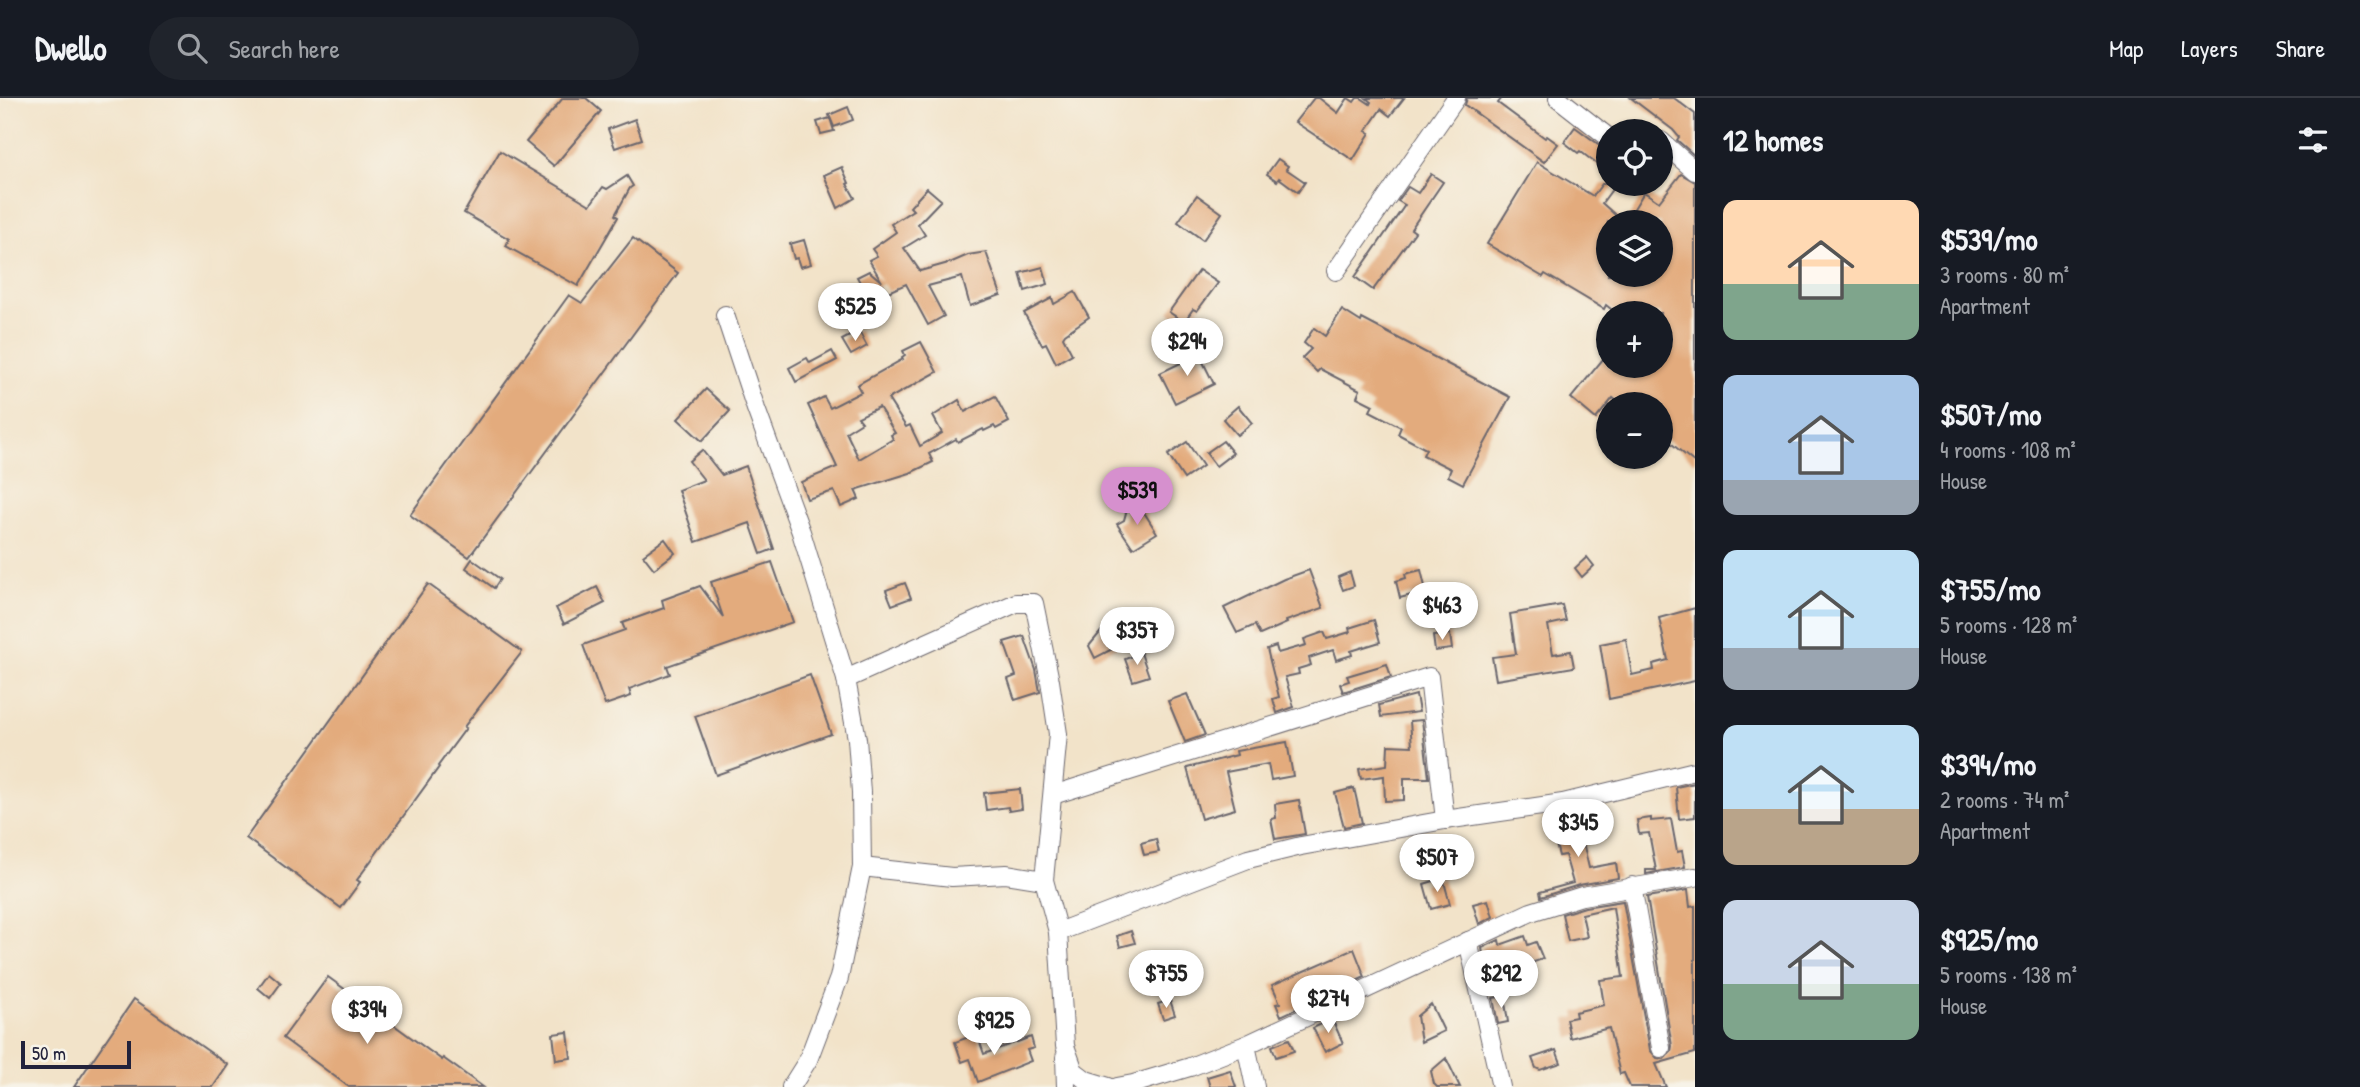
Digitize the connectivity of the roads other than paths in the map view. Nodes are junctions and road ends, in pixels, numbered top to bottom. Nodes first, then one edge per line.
1 (1456, 98) edge
2 (1559, 98) edge
3 (1596, 127) edge
4 (1673, 152) edge
5 (1695, 171) edge
6 (1336, 271) dead end
7 (725, 315) dead end
8 (846, 679) junction
9 (1695, 771) edge
10 (1054, 795) junction
11 (1445, 820) junction
12 (862, 867) junction
13 (1695, 877) edge
14 (1044, 880) junction
15 (1632, 886) junction
16 (1058, 932) junction
17 (1468, 941) junction
18 (1246, 1045) junction
19 (1065, 1046) junction
20 (1661, 1048) dead end
21 (1128, 1086) edge
22 (791, 1087) edge
23 (1066, 1087) edge
24 (1109, 1087) edge
25 (1255, 1087) edge
26 (1500, 1087) edge

1 - 6 street
2 - 3 street
4 - 5 street
7 - 8 street
8 - 10 street
8 - 12 street
9 - 11 street
10 - 11 street
10 - 14 street
11 - 16 street
12 - 14 street
12 - 22 street
13 - 15 street
14 - 16 street
15 - 17 street
15 - 20 street
16 - 19 street
17 - 18 street
17 - 26 street
18 - 21 street
18 - 25 street
19 - 23 street
19 - 24 street

